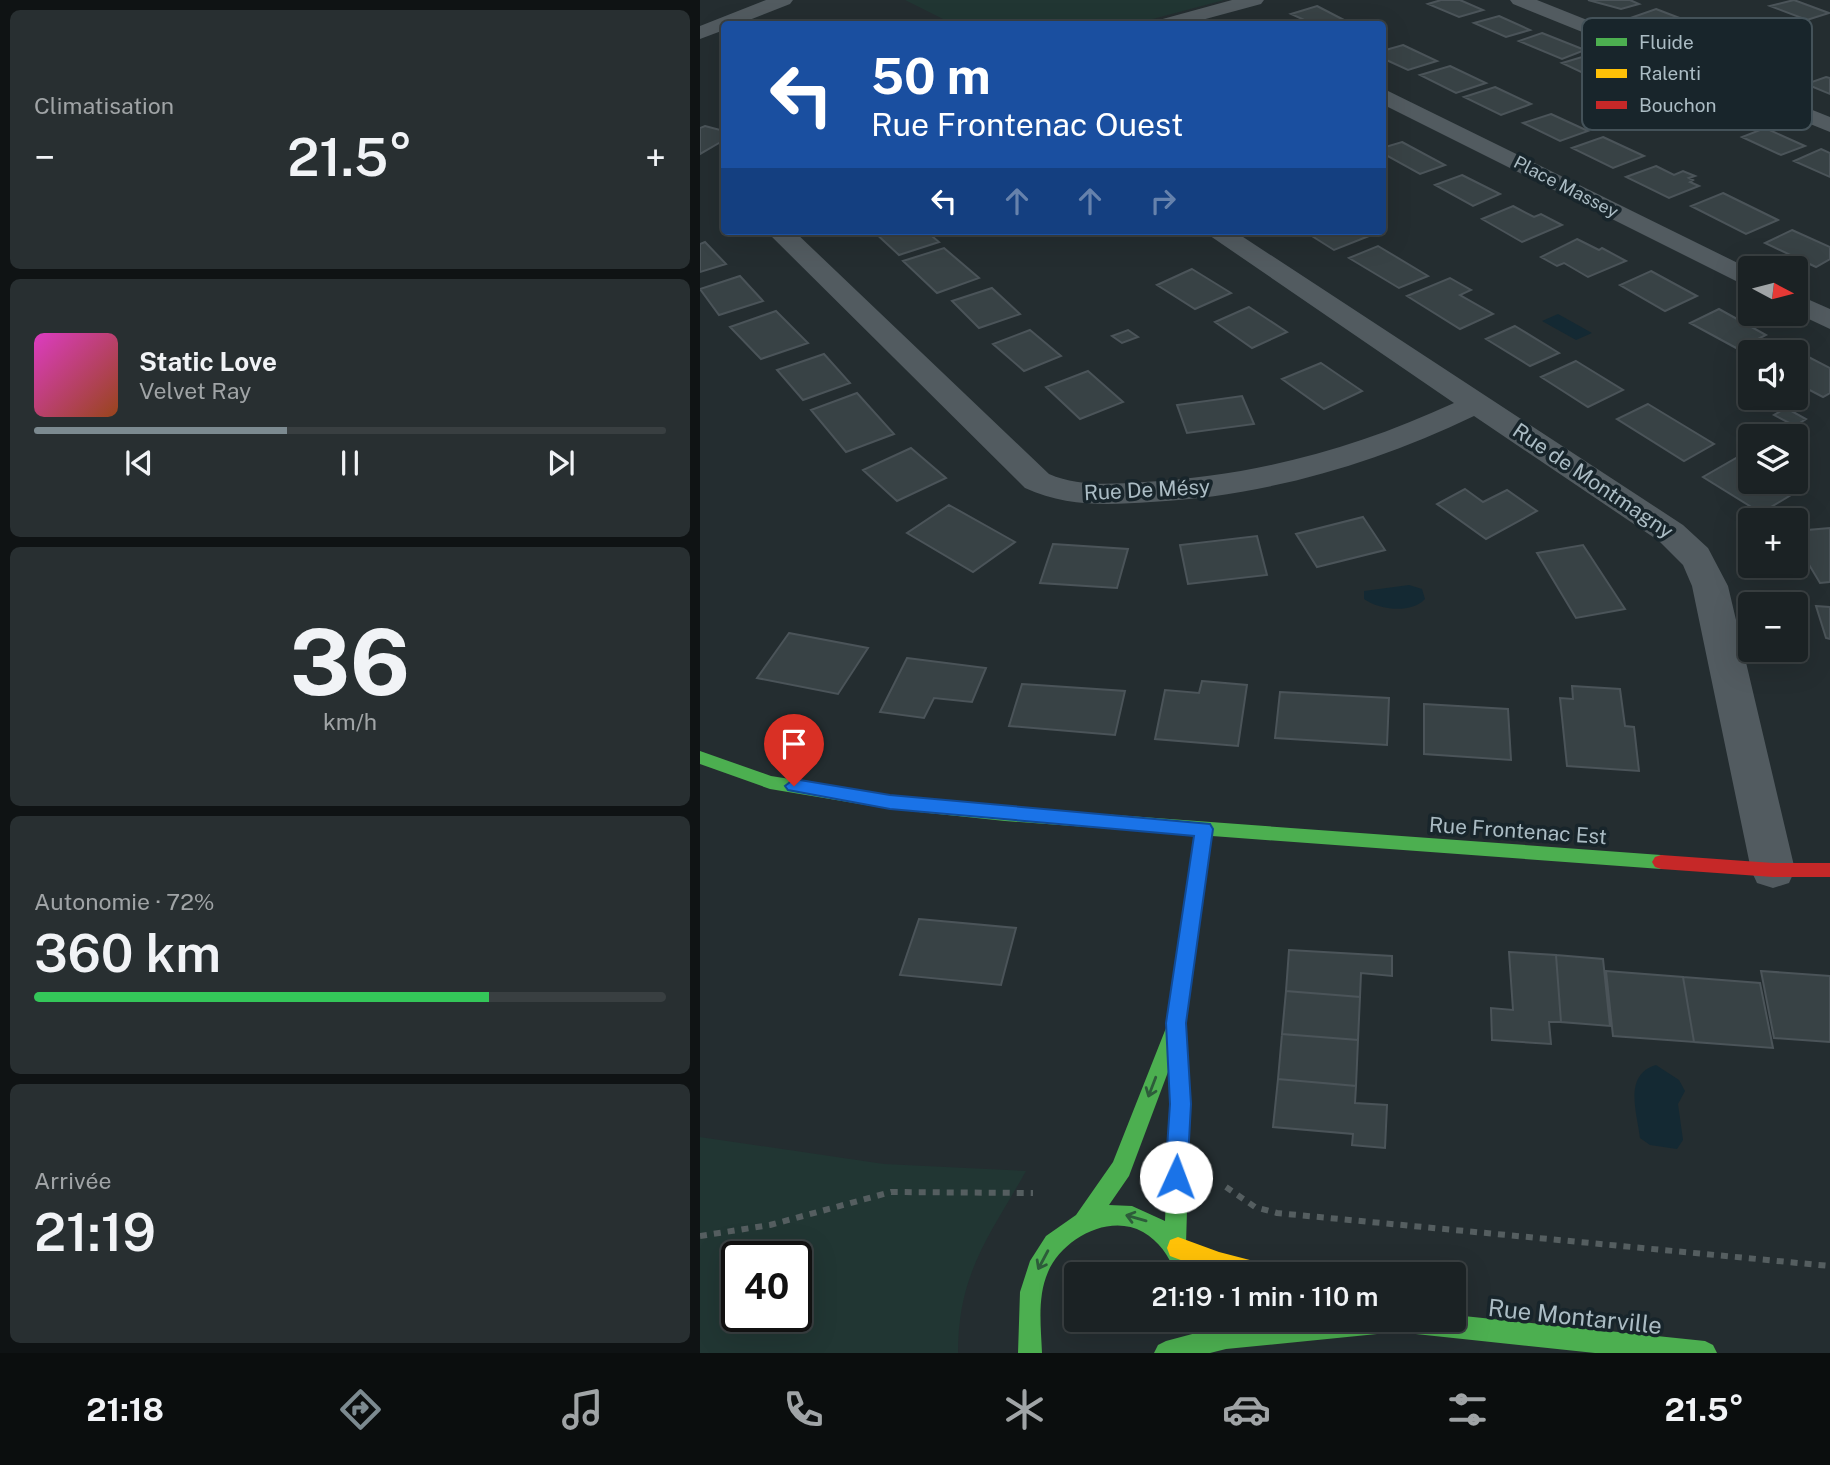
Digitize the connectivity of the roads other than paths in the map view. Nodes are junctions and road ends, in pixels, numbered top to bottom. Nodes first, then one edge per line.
1 (782, 0) edge
2 (1254, 0) edge
3 (1520, 0) edge
4 (1214, 11) junction
5 (730, 21) edge
6 (1177, 21) edge
7 (1236, 21) edge
8 (721, 25) edge
9 (1582, 25) edge
10 (700, 33) edge
11 (1386, 97) edge
12 (1812, 118) edge
13 (1830, 125) edge
14 (783, 235) edge
15 (1222, 235) edge
16 (1738, 273) edge
17 (1808, 308) edge
18 (1830, 320) edge
19 (1478, 403) junction
20 (700, 757) edge
21 (1204, 829) junction
22 (1773, 870) junction
23 (1830, 870) edge
24 (1176, 1023) junction
25 (1084, 1222) junction
26 (1176, 1246) junction
27 (1182, 1262) edge
28 (1216, 1262) edge
29 (1032, 1314) junction
30 (1466, 1327) edge
31 (1178, 1332) edge
32 (1276, 1332) edge
33 (1030, 1353) edge
34 (1048, 1353) edge
35 (1165, 1353) edge
36 (1705, 1353) edge

1 - 5 street
2 - 4 street
3 - 9 street
4 - 6 street
4 - 7 street
8 - 10 street
11 - 16 street, Place Massey
12 - 13 street
14 - 19 street, Rue De Mésy
15 - 19 street, Rue de Montmagny
17 - 18 street
19 - 22 street, Rue de Montmagny
20 - 21 street, Rue Frontenac Est
21 - 22 street, Rue Frontenac Est
21 - 24 street
22 - 23 street, Rue Frontenac Est
24 -> 25 street
24 - 26 street
26 -> 25 street
25 -> 29 street
26 - 27 street
26 - 28 street
29 - 33 street
29 - 34 street
30 - 36 street, Rue Montarville
31 - 35 street, Rue Montarville
32 - 35 street, Rue Montarville

